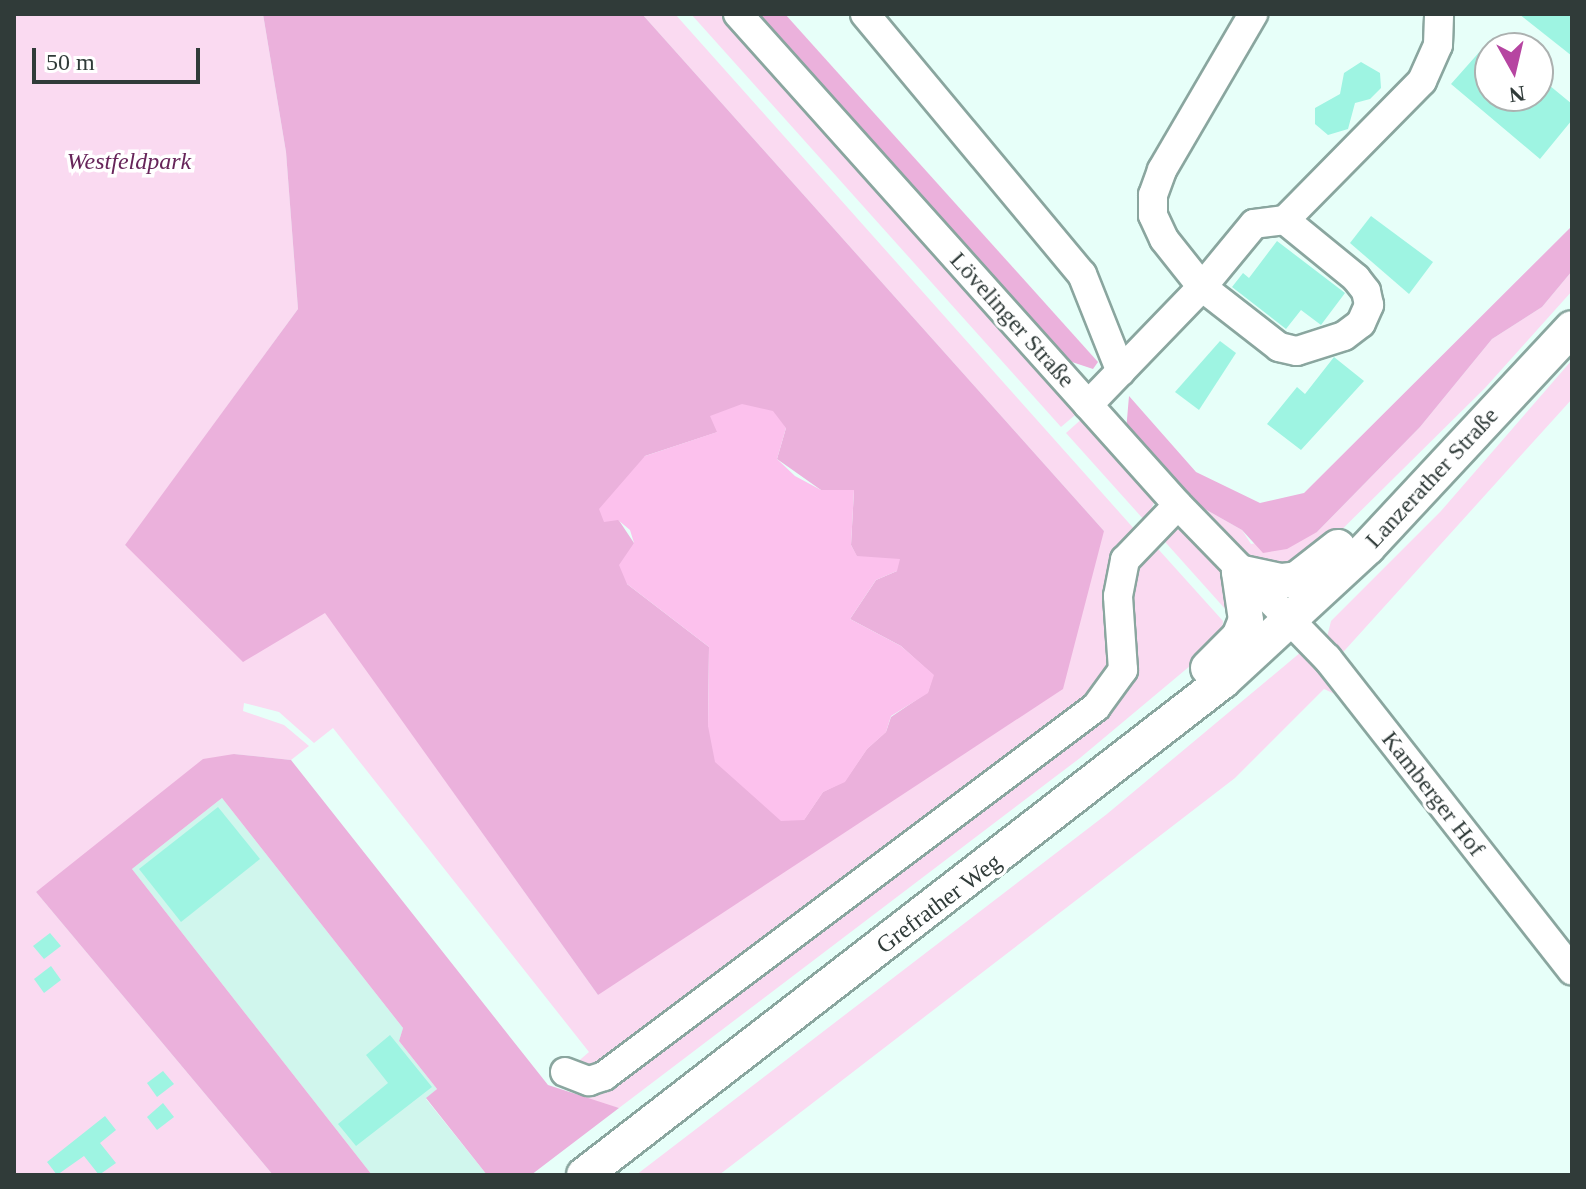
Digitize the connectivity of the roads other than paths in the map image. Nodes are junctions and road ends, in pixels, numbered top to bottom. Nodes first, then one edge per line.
1 (738, 14) edge
2 (865, 14) edge
3 (1253, 14) edge
4 (1439, 14) edge
5 (1285, 220) junction
6 (1202, 287) junction
7 (1572, 328) edge
8 (1121, 372) junction
9 (1088, 405) junction
10 (1443, 469) junction
11 (1178, 505) junction
12 (1239, 572) junction
13 (1288, 624) junction
14 (1042, 826) junction
15 (1572, 970) edge
16 (565, 1072) dead end
17 (584, 1175) edge

1 - 9 street, Lövelinger Straße
2 - 8 street
3 - 6 street
4 - 5 street
5 - 6 street
5 - 6 street
6 - 8 street
7 - 10 main road, Lanzerather Straße
8 - 9 street
9 - 11 street, Lövelinger Straße
10 - 12 main road
10 - 13 main road, Lanzerather Straße
11 - 12 street, Lövelinger Straße
11 - 16 street
12 - 13 street, Lövelinger Straße
12 - 14 main road
13 - 14 main road, Grefrather Weg
13 - 15 street, Kamberger Hof
14 - 17 main road, Grefrather Weg

